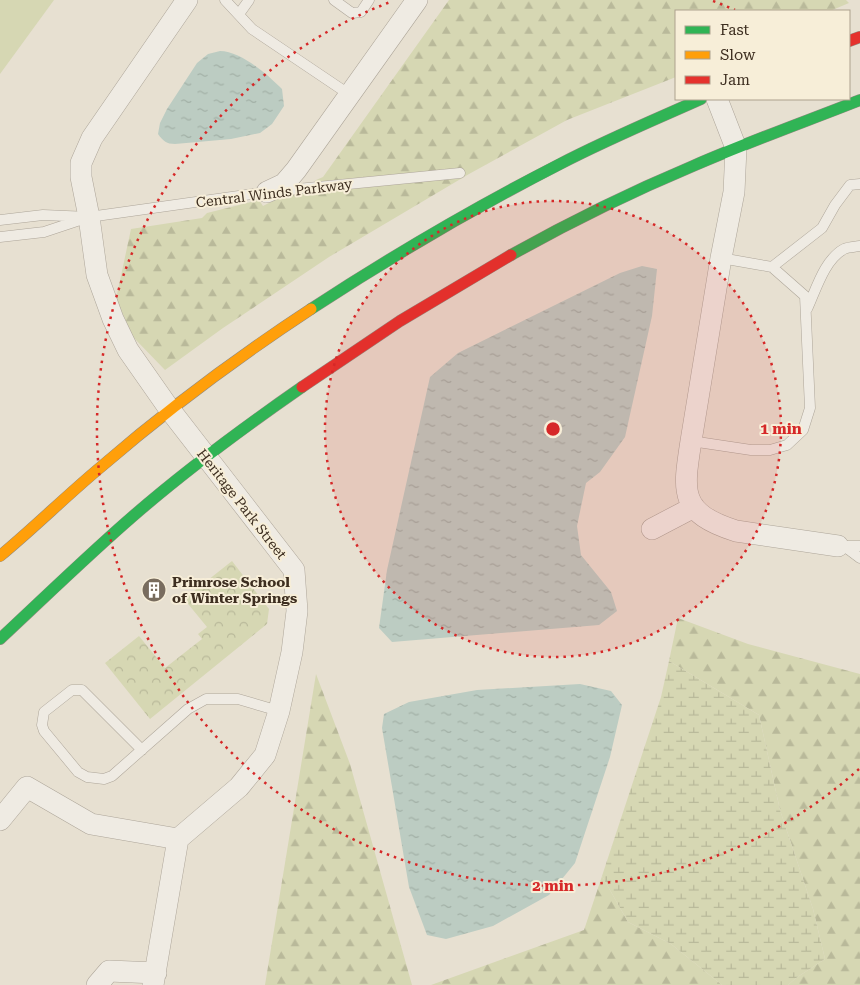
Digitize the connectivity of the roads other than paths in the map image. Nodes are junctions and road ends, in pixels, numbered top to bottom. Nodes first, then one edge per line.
1 (187, 0) edge
2 (225, 0) edge
3 (249, 0) edge
4 (334, 0) edge
5 (369, 0) edge
6 (417, 0) edge
7 (238, 14) junction
8 (350, 95) junction
9 (698, 100) edge
10 (717, 100) edge
11 (860, 100) edge
12 (736, 148) junction
13 (460, 173) dead end
14 (860, 184) edge
15 (267, 192) junction
16 (89, 217) junction
17 (0, 220) edge
18 (0, 237) edge
19 (860, 246) edge
20 (721, 258) junction
21 (772, 267) junction
22 (805, 312) junction
23 (170, 410) junction
24 (691, 441) junction
25 (206, 457) junction
26 (694, 506) junction
27 (652, 529) dead end
28 (838, 546) junction
29 (860, 546) edge
30 (0, 556) edge
31 (860, 558) edge
32 (0, 639) edge
33 (280, 711) junction
34 (142, 750) junction
35 (0, 820) edge
36 (178, 840) junction
37 (154, 979) edge
38 (97, 985) edge

1 - 16 street, Heritage Park Street
2 - 7 lane
3 - 7 lane
4 - 5 lane
6 - 8 street
7 - 8 lane
8 - 15 street
9 - 23 main road
10 - 12 street
11 - 12 main road
12 - 20 street
12 - 25 main road
13 - 15 lane, Central Winds Parkway
14 - 21 lane
15 - 16 lane, Central Winds Parkway
16 - 17 lane, Central Winds Parkway
16 - 18 lane, Central Winds Parkway
16 - 23 street, Heritage Park Street
19 - 22 lane
20 - 21 lane
20 - 24 street
21 - 22 lane
22 - 24 lane
23 - 25 street, Heritage Park Street
23 - 30 main road
24 - 26 street
25 - 32 main road
25 - 33 street, Heritage Park Street
26 - 27 street
26 - 28 street
28 - 29 lane
28 - 31 lane
33 - 34 lane
33 - 36 street, Heritage Park Street
34 - 34 lane
35 - 36 street
36 - 37 street
37 - 38 street

